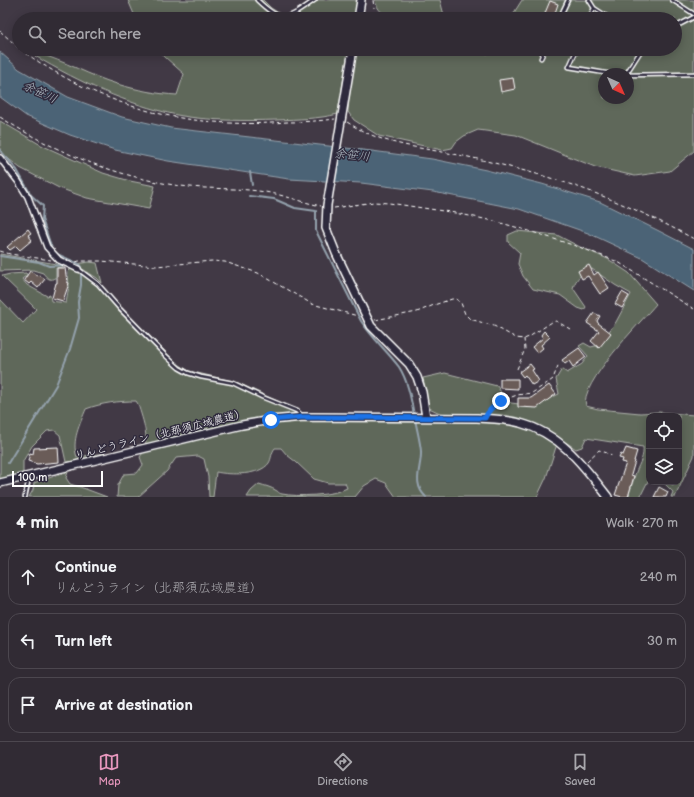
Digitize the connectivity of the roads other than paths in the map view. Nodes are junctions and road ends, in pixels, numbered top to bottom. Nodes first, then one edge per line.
1 (257, 0) edge
2 (315, 0) edge
3 (362, 0) edge
4 (568, 0) edge
5 (589, 0) edge
6 (672, 0) edge
7 (594, 8) junction
8 (271, 12) edge
9 (299, 12) edge
10 (359, 12) edge
11 (562, 12) edge
12 (592, 12) edge
13 (600, 12) edge
14 (694, 14) edge
15 (694, 17) edge
16 (682, 23) edge
17 (352, 56) edge
18 (574, 56) edge
19 (638, 56) edge
20 (631, 68) edge
21 (598, 72) edge
22 (694, 74) edge
23 (634, 75) edge
24 (0, 158) edge
25 (78, 269) joint
26 (304, 417) junction
27 (426, 417) junction
28 (30, 476) junction
29 (0, 483) edge
30 (25, 497) edge
31 (608, 497) edge

1 - 8 lane
2 - 9 lane
3 - 10 street
4 - 11 lane
5 - 7 lane
6 - 14 lane
7 - 12 lane
7 - 13 lane
15 - 16 lane
17 - 27 street
18 - 21 lane
19 - 20 lane
22 - 23 lane
24 - 25 street
25 - 26 lane
26 - 27 street, りんどうライン（北那須広域農道）
26 - 28 street, りんどうライン（北那須広域農道）
27 - 31 street, りんどうライン（北那須広域農道）
28 - 29 street, りんどうライン（北那須広域農道）
28 - 30 lane

